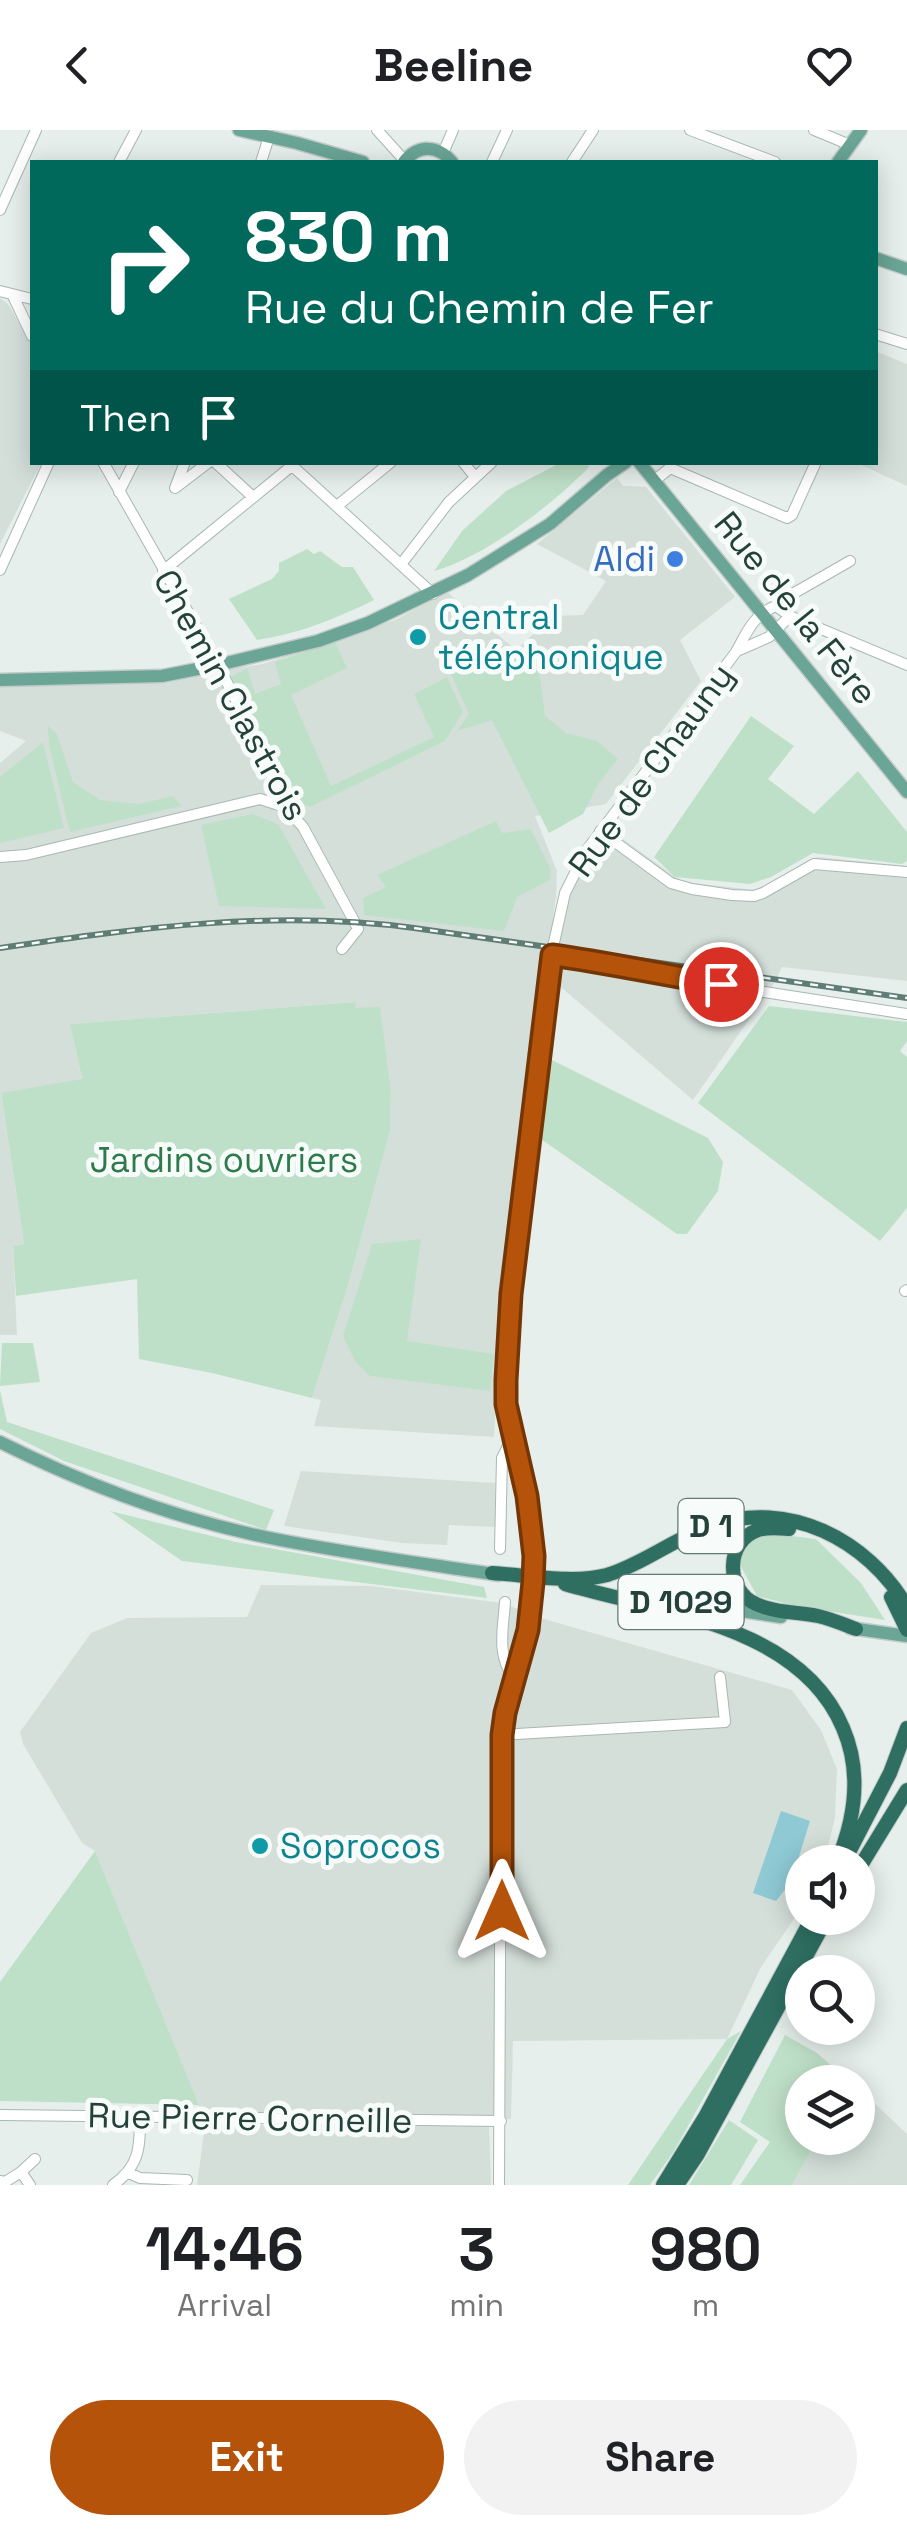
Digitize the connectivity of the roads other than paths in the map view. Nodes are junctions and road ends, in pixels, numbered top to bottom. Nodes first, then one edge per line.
1 (36, 130) edge
2 (136, 130) edge
3 (240, 130) edge
4 (453, 130) edge
5 (507, 130) edge
6 (593, 130) edge
7 (690, 130) edge
8 (814, 130) edge
9 (861, 130) edge
10 (381, 132) edge
11 (269, 136) junction
12 (850, 145) junction
13 (447, 158) edge
14 (120, 160) edge
15 (262, 160) edge
16 (356, 160) edge
17 (402, 160) edge
18 (406, 160) edge
19 (493, 160) edge
20 (573, 160) edge
21 (770, 160) edge
22 (839, 160) edge
23 (27, 164) edge
24 (0, 210) edge
25 (878, 259) edge
26 (907, 269) edge
27 (0, 291) edge
28 (13, 296) junction
29 (30, 299) edge
30 (30, 328) edge
31 (878, 335) edge
32 (907, 344) edge
33 (48, 465) edge
34 (104, 465) edge
35 (133, 465) edge
36 (183, 465) edge
37 (208, 465) edge
38 (216, 465) edge
39 (291, 465) edge
40 (293, 465) edge
41 (387, 465) edge
42 (464, 465) edge
43 (488, 465) edge
44 (641, 465) edge
45 (815, 465) edge
46 (611, 469) edge
47 (474, 477) junction
48 (654, 481) junction
49 (118, 492) junction
50 (254, 497) junction
51 (337, 506) junction
52 (850, 561) dead end
53 (402, 564) junction
54 (0, 570) edge
55 (163, 571) junction
56 (433, 594) junction
57 (776, 606) junction
58 (761, 613) junction
59 (790, 616) junction
60 (776, 632) junction
61 (736, 652) junction
62 (218, 665) junction
63 (907, 665) edge
64 (0, 680) edge
65 (907, 792) edge
66 (284, 806) junction
67 (600, 831) junction
68 (0, 857) edge
69 (907, 872) edge
70 (342, 948) dead end
71 (553, 951) junction
72 (907, 1014) edge
73 (512, 1437) junction
74 (4, 1445) edge
75 (500, 1549) dead end
76 (492, 1574) junction
77 (566, 1584) junction
78 (504, 1602) dead end
79 (906, 1624) edge
80 (856, 1628) junction
81 (720, 1678) dead end
82 (515, 1680) junction
83 (907, 1728) edge
84 (502, 1735) junction
85 (907, 1756) edge
86 (907, 1790) edge
87 (845, 1845) edge
88 (850, 1845) edge
89 (863, 1845) edge
90 (873, 1845) edge
91 (814, 1935) edge
92 (814, 1935) edge
93 (0, 2115) edge
94 (140, 2116) junction
95 (501, 2121) junction
96 (35, 2159) dead end
97 (21, 2172) junction
98 (129, 2173) junction
99 (186, 2180) dead end
100 (0, 2181) edge
101 (162, 2182) edge
102 (30, 2185) edge
103 (113, 2185) edge
104 (499, 2185) edge
105 (663, 2185) edge
106 (677, 2185) edge

1 - 23 street
2 - 14 street
3 - 11 main road
4 - 13 street
5 - 19 street
6 - 20 street
7 - 21 street
8 - 12 street
9 - 12 main road
10 - 17 street
11 - 15 street
11 - 16 main road
12 - 22 main road
13 - 18 main road
23 - 24 street
25 - 26 main road
27 - 28 street
28 - 29 street
28 - 30 street
31 - 32 street
33 - 54 street
34 - 49 street, Chemin Clastrois
35 - 49 street
36 - 37 street
38 - 50 street
39 - 50 street
40 - 51 street
41 - 51 street
42 - 47 street
43 - 47 street
44 - 48 main road, Rue de la Fère
45 - 48 street
46 - 56 main road
47 - 53 street
48 - 58 main road, Rue de la Fère
49 - 55 street, Chemin Clastrois
50 - 55 street
51 - 53 street
52 - 57 street
53 - 56 street
55 - 62 street, Chemin Clastrois
56 - 62 main road
57 - 58 street
57 - 59 street
58 - 60 main road, Rue de la Fère
58 - 61 street, Rue de Chauny
59 - 60 street
59 - 63 street
60 - 61 street, Rue de Chauny
60 - 65 main road, Rue de la Fère
61 - 67 street, Rue de Chauny
62 - 64 main road
62 - 66 street, Chemin Clastrois
66 - 68 street
66 - 70 street, Chemin Clastrois
67 - 69 street
67 - 71 street, Rue de Chauny
71 - 72 street
71 - 73 street, Rue de Chauny
73 - 75 street
73 - 82 street, bridge
74 - 76 main road, D 1029
76 - 77 main road, D 1029
76 - 79 highway, D 1
77 - 80 main road, D 1029
77 - 87 highway
78 - 82 street
79 - 80 main road, D 1029
79 - 80 highway, D 1
81 - 84 street
82 - 84 street
83 - 88 highway
84 - 95 street
85 - 89 highway
86 - 90 highway
91 - 105 highway
92 - 106 highway
93 - 94 street, Rue Pierre Corneille
94 - 95 street, Rue Pierre Corneille
94 - 98 street
95 - 104 street
96 - 97 street
97 - 100 street
97 - 102 street
98 - 101 street
98 - 103 street
99 - 101 street

